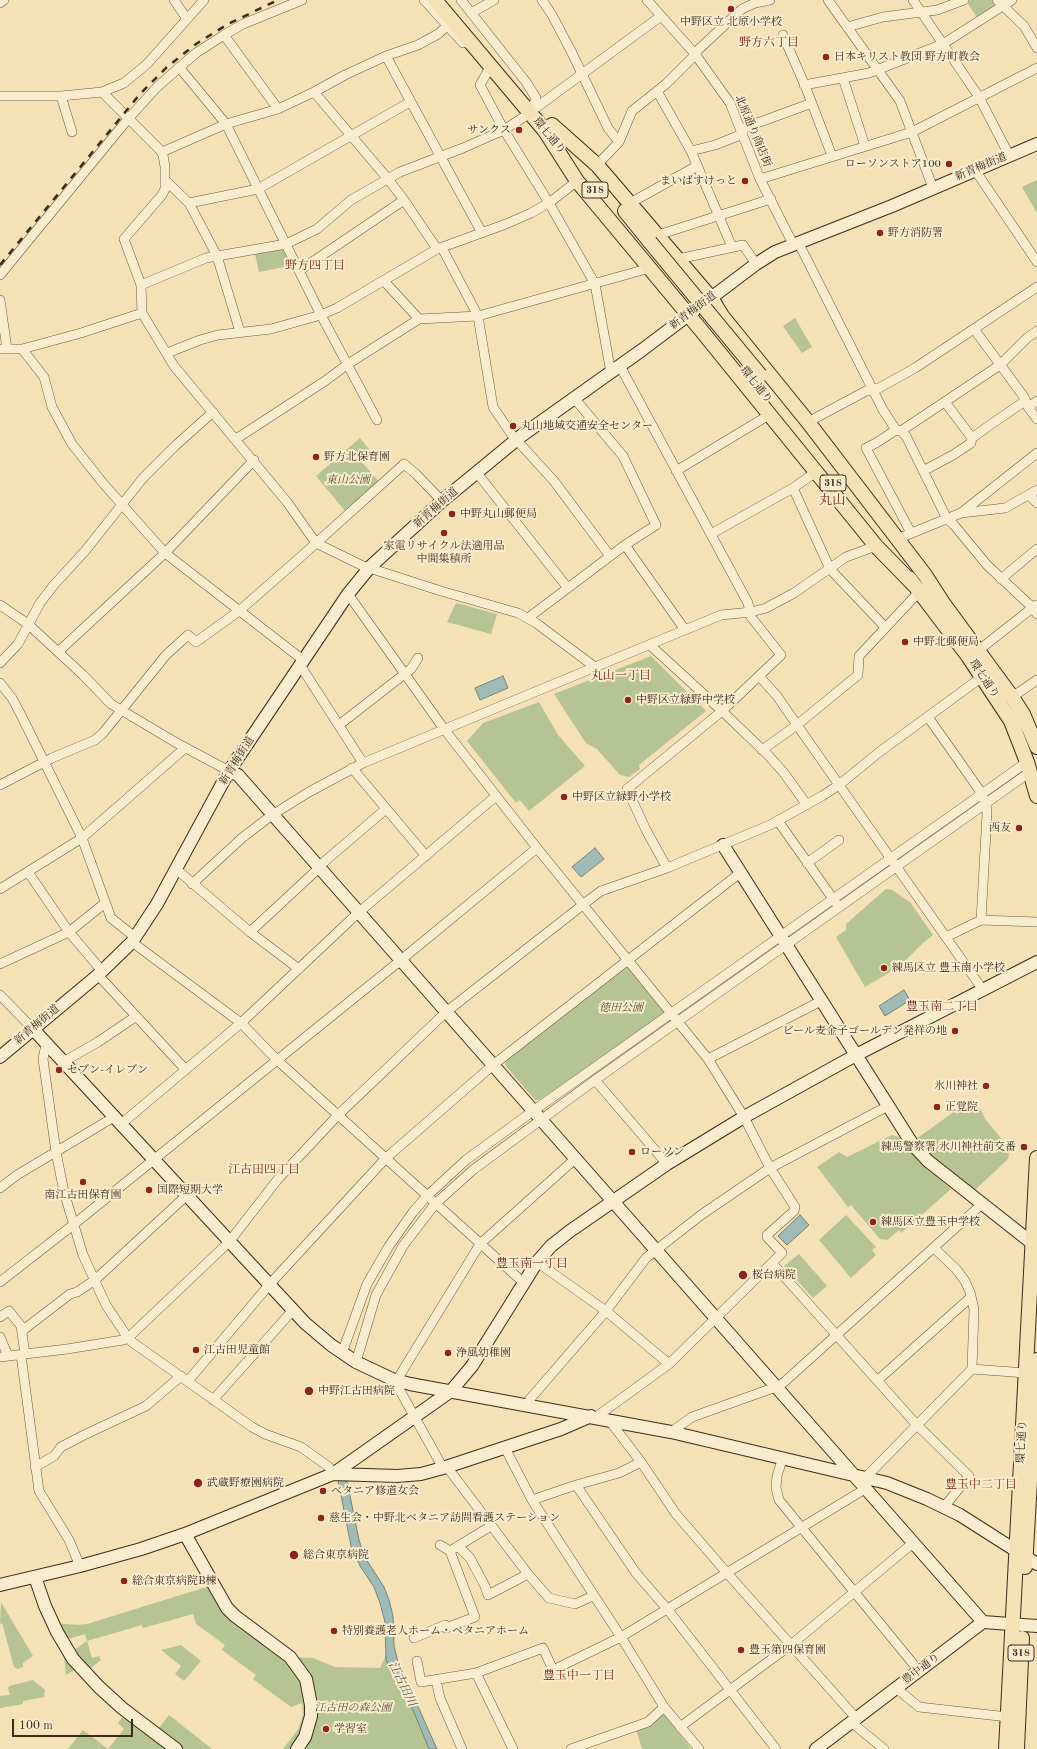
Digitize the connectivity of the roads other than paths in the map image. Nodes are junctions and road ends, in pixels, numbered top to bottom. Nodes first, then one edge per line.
1 (4, 0) edge
2 (174, 0) edge
3 (204, 0) edge
4 (302, 0) edge
5 (424, 0) edge
6 (436, 0) edge
7 (447, 0) edge
8 (461, 0) edge
9 (494, 0) edge
10 (542, 0) edge
11 (647, 0) edge
12 (770, 0) edge
13 (828, 0) edge
14 (913, 0) edge
15 (964, 0) edge
16 (1012, 0) edge
17 (0, 3) edge
18 (1000, 3) edge
19 (922, 12) junction
20 (471, 14) junction
21 (661, 16) junction
22 (187, 20) junction
23 (447, 26) junction
24 (847, 26) junction
25 (224, 35) junction
26 (783, 35) dead end
27 (943, 44) junction
28 (1037, 48) edge
29 (695, 54) junction
30 (386, 56) junction
31 (179, 67) junction
32 (1037, 68) edge
33 (878, 69) junction
34 (488, 72) junction
35 (582, 75) junction
36 (843, 78) junction
37 (804, 85) junction
38 (656, 91) junction
39 (102, 92) junction
40 (314, 92) junction
41 (0, 96) edge
42 (61, 96) junction
43 (979, 97) junction
44 (410, 102) junction
45 (812, 103) junction
46 (532, 108) junction
47 (278, 109) junction
48 (128, 119) junction
49 (226, 124) junction
50 (549, 128) junction
51 (504, 130) junction
52 (72, 132) dead end
53 (742, 132) junction
54 (912, 132) junction
55 (352, 137) junction
56 (619, 142) junction
57 (1037, 144) edge
58 (865, 146) junction
59 (691, 151) junction
60 (162, 152) junction
61 (1009, 155) junction
62 (440, 156) junction
63 (832, 156) junction
64 (597, 165) junction
65 (697, 166) junction
66 (975, 170) junction
67 (388, 179) junction
68 (760, 179) junction
69 (164, 180) junction
70 (577, 181) junction
71 (933, 188) junction
72 (258, 189) junction
73 (771, 199) junction
74 (404, 200) junction
75 (189, 203) junction
76 (549, 203) junction
77 (630, 203) junction
78 (718, 216) junction
79 (482, 234) junction
80 (651, 242) junction
81 (796, 243) junction
82 (286, 244) junction
83 (732, 246) junction
84 (440, 249) junction
85 (216, 256) junction
86 (678, 259) junction
87 (1037, 262) edge
88 (756, 264) junction
89 (650, 268) junction
90 (299, 271) junction
91 (0, 275) edge
92 (384, 281) junction
93 (594, 284) junction
94 (141, 285) junction
95 (1037, 287) edge
96 (711, 298) junction
97 (0, 300) edge
98 (142, 313) junction
99 (321, 315) junction
100 (689, 315) junction
101 (478, 316) junction
102 (419, 319) junction
103 (974, 329) junction
104 (1037, 330) edge
105 (240, 332) junction
106 (26, 348) junction
107 (4, 349) edge
108 (167, 353) junction
109 (348, 364) junction
110 (1000, 365) junction
111 (616, 369) junction
112 (756, 378) junction
113 (872, 390) junction
114 (574, 398) junction
115 (1037, 401) edge
116 (945, 402) junction
117 (1027, 404) junction
118 (213, 412) junction
119 (769, 415) junction
120 (1037, 419) edge
121 (377, 420) dead end
122 (808, 422) junction
123 (898, 431) junction
124 (972, 438) junction
125 (236, 439) junction
126 (516, 440) junction
127 (1037, 453) edge
128 (254, 460) junction
129 (676, 471) junction
130 (923, 471) junction
131 (816, 472) junction
132 (477, 473) junction
133 (793, 488) junction
134 (1037, 490) edge
135 (1029, 495) junction
136 (442, 501) junction
137 (1037, 503) edge
138 (123, 504) junction
139 (961, 513) junction
140 (947, 519) junction
141 (911, 533) junction
142 (711, 534) junction
143 (897, 539) junction
144 (316, 543) junction
145 (625, 546) junction
146 (876, 546) junction
147 (1037, 549) edge
148 (165, 553) junction
149 (610, 556) junction
150 (367, 566) junction
151 (830, 568) junction
152 (1001, 579) junction
153 (567, 587) junction
154 (917, 588) junction
155 (348, 594) junction
156 (0, 605) edge
157 (945, 606) junction
158 (1036, 609) edge
159 (239, 611) junction
160 (751, 612) junction
161 (528, 618) junction
162 (28, 624) junction
163 (885, 627) junction
164 (685, 630) junction
165 (650, 645) junction
166 (979, 650) junction
167 (58, 652) junction
168 (418, 658) dead end
169 (0, 663) edge
170 (301, 663) junction
171 (595, 667) junction
172 (404, 674) junction
173 (759, 676) junction
174 (982, 676) junction
175 (1037, 680) edge
176 (0, 683) edge
177 (1012, 697) junction
178 (722, 710) junction
179 (121, 711) junction
180 (1023, 714) junction
181 (928, 717) junction
182 (339, 725) junction
183 (797, 725) junction
184 (444, 729) junction
185 (1037, 732) edge
186 (1037, 747) edge
187 (185, 748) junction
188 (762, 750) junction
189 (44, 763) junction
190 (363, 763) junction
191 (1029, 767) junction
192 (352, 768) junction
193 (229, 771) junction
194 (0, 785) edge
195 (839, 786) junction
196 (981, 795) junction
197 (496, 796) junction
198 (1037, 796) edge
199 (986, 804) junction
200 (807, 805) junction
201 (386, 809) junction
202 (272, 815) junction
203 (778, 821) junction
204 (82, 838) junction
205 (839, 840) dead end
206 (723, 845) junction
207 (537, 848) junction
208 (426, 856) junction
209 (890, 859) junction
210 (807, 863) junction
211 (318, 867) junction
212 (896, 867) junction
213 (667, 868) junction
214 (176, 869) junction
215 (28, 872) junction
216 (740, 873) junction
217 (192, 884) junction
218 (0, 889) edge
219 (833, 899) junction
220 (105, 903) junction
221 (584, 905) junction
222 (839, 908) junction
223 (358, 913) junction
224 (981, 920) junction
225 (1037, 922) edge
226 (69, 932) junction
227 (250, 932) junction
228 (946, 937) junction
229 (134, 940) junction
230 (784, 941) junction
231 (629, 959) junction
232 (401, 960) junction
233 (1037, 962) edge
234 (0, 964) edge
235 (299, 969) junction
236 (100, 973) junction
237 (983, 990) junction
238 (0, 995) edge
239 (821, 1001) junction
240 (446, 1012) junction
241 (671, 1014) junction
242 (135, 1016) junction
243 (678, 1022) junction
244 (241, 1023) junction
245 (32, 1029) junction
246 (46, 1044) junction
247 (856, 1055) junction
248 (0, 1057) edge
249 (708, 1058) junction
250 (277, 1060) junction
251 (63, 1062) junction
252 (493, 1065) junction
253 (185, 1069) junction
254 (595, 1080) junction
255 (888, 1106) junction
256 (339, 1114) junction
257 (537, 1115) junction
258 (744, 1117) junction
259 (117, 1121) junction
260 (56, 1152) junction
261 (386, 1158) junction
262 (1037, 1158) edge
263 (575, 1159) junction
264 (154, 1160) junction
265 (666, 1164) junction
266 (770, 1168) junction
267 (0, 1188) edge
268 (186, 1196) junction
269 (427, 1196) junction
270 (612, 1201) junction
271 (436, 1204) junction
272 (982, 1204) junction
273 (73, 1225) junction
274 (229, 1242) junction
275 (480, 1244) junction
276 (1035, 1246) edge
277 (934, 1248) junction
278 (656, 1250) junction
279 (537, 1262) junction
280 (772, 1263) junction
281 (95, 1280) junction
282 (0, 1282) edge
283 (524, 1283) junction
284 (269, 1285) junction
285 (971, 1298) junction
286 (293, 1310) junction
287 (606, 1311) junction
288 (0, 1317) edge
289 (716, 1318) junction
290 (22, 1331) junction
291 (837, 1334) junction
292 (0, 1337) edge
293 (128, 1338) junction
294 (342, 1353) junction
295 (23, 1355) junction
296 (4, 1356) edge
297 (1037, 1360) edge
298 (356, 1362) junction
299 (669, 1364) junction
300 (972, 1369) junction
301 (1026, 1373) junction
302 (184, 1379) junction
303 (878, 1380) junction
304 (398, 1381) junction
305 (776, 1387) junction
306 (451, 1391) junction
307 (213, 1400) junction
308 (528, 1405) junction
309 (1036, 1406) edge
310 (594, 1417) junction
311 (414, 1418) junction
312 (610, 1420) junction
313 (916, 1424) junction
314 (671, 1432) junction
315 (505, 1448) junction
316 (783, 1458) junction
317 (642, 1462) junction
318 (35, 1467) junction
319 (445, 1467) junction
320 (339, 1474) junction
321 (862, 1480) junction
322 (576, 1485) junction
323 (532, 1500) junction
324 (944, 1507) junction
325 (491, 1526) junction
326 (801, 1528) junction
327 (185, 1534) junction
328 (913, 1543) junction
329 (440, 1545) dead end
330 (458, 1546) junction
331 (450, 1551) junction
332 (1026, 1557) edge
333 (80, 1566) junction
334 (727, 1573) junction
335 (528, 1574) junction
336 (35, 1577) junction
337 (0, 1585) edge
338 (855, 1593) junction
339 (593, 1596) junction
340 (668, 1610) junction
341 (983, 1622) junction
342 (1017, 1625) junction
343 (1037, 1626) edge
344 (621, 1637) junction
345 (414, 1638) dead end
346 (792, 1644) junction
347 (417, 1661) dead end
348 (919, 1671) junction
349 (476, 1673) junction
350 (436, 1680) junction
351 (896, 1688) junction
352 (729, 1691) junction
353 (664, 1707) junction
354 (1008, 1717) junction
355 (854, 1720) junction
356 (680, 1727) junction
357 (176, 1749) edge
358 (297, 1749) edge
359 (462, 1749) edge
360 (513, 1749) edge
361 (571, 1749) edge
362 (699, 1749) edge
363 (776, 1749) edge
364 (816, 1749) edge
365 (884, 1749) edge
366 (1006, 1749) edge
367 (1017, 1749) edge

1 - 17 street
2 - 22 street
3 - 22 street
4 - 25 street
5 - 23 street
6 - 46 main road, 環七通り / 318
7 - 46 main road, 環七通り / 318
8 - 20 street
9 - 20 street
10 - 35 street
11 - 21 street, 北原通り商店街
12 - 29 street
13 - 24 street
14 - 19 street
15 - 19 street
16 - 18 street
18 - 27 street
18 - 28 street
19 - 24 street
19 - 27 street
20 - 46 street
21 - 29 street, 北原通り商店街
21 - 35 street
22 - 39 street
23 - 30 street
23 - 34 street
24 - 33 street
25 - 31 street
25 - 47 street
26 - 37 street
27 - 33 street
27 - 43 street
29 - 38 street
29 - 53 street, 北原通り商店街
30 - 40 street
30 - 44 street
31 - 48 street
31 - 49 street
32 - 43 street
33 - 36 street
33 - 54 street
34 - 46 street
34 - 51 street
35 - 46 street
35 - 56 street
36 - 37 street
36 - 58 street
37 - 45 street
38 - 56 street
38 - 59 street
39 - 42 street
39 - 48 street
40 - 47 street
40 - 55 street
41 - 42 street
42 - 52 street
43 - 54 street
43 - 61 street
44 - 55 street
44 - 62 street
45 - 53 street
45 - 63 street
46 - 50 main road, 環七通り / 318
46 - 51 street
47 - 49 street
48 - 60 street
48 - 91 street
49 - 60 street
49 - 72 street
50 - 64 main road
50 - 70 main road
50 - 80 main road, 環七通り / 318
51 - 62 street
51 - 76 street
53 - 59 street
53 - 68 street, 北原通り商店街
54 - 58 street
54 - 71 street
55 - 67 street
55 - 72 street
56 - 64 street
57 - 61 street, 新青梅街道
58 - 63 street
59 - 65 street
60 - 69 street
61 - 66 street, 新青梅街道
62 - 67 street
62 - 79 street
63 - 68 street
64 - 77 main road
65 - 77 street
65 - 78 street
66 - 71 street, 新青梅街道
66 - 87 street
67 - 74 street
67 - 82 street
68 - 73 street, 北原通り商店街
69 - 75 street
69 - 94 street
70 - 76 street
70 - 89 main road
71 - 81 street, 新青梅街道
72 - 75 street
72 - 82 street
73 - 78 street
73 - 81 street, 北原通り商店街
74 - 84 street
74 - 90 street
75 - 85 street
76 - 79 street
76 - 93 street
77 - 80 main road
78 - 80 street
78 - 83 street
79 - 84 street
80 - 86 main road
80 - 112 main road, 環七通り / 318, bridge
81 - 88 street, 新青梅街道
81 - 113 street, 北原通り商店街
82 - 85 street
82 - 90 street
83 - 86 street
83 - 88 street
84 - 92 street
84 - 101 street
85 - 94 street
85 - 105 street
86 - 96 main road
88 - 96 street, 新青梅街道
89 - 93 street
89 - 100 main road
90 - 99 street
92 - 99 street
92 - 102 street
93 - 101 street
93 - 111 street
94 - 98 street
95 - 103 street
96 - 100 street, 新青梅街道
96 - 122 main road
97 - 107 street
98 - 106 street
98 - 108 street
99 - 105 street
99 - 109 street
100 - 111 street, 新青梅街道
100 - 119 main road
101 - 102 street
101 - 126 street
102 - 109 street
103 - 110 street
103 - 113 street
104 - 110 street
105 - 108 street
106 - 107 street
106 - 138 street
108 - 118 street
109 - 121 street
109 - 125 street
110 - 116 street
110 - 117 street
111 - 114 street, 新青梅街道
111 - 129 street
112 - 154 main road, 環七通り / 318
112 - 157 main road, 環七通り / 318
113 - 122 street
113 - 123 street, 北原通り商店街
114 - 126 street, 新青梅街道
114 - 145 street
115 - 117 street
116 - 123 street
116 - 124 street
117 - 120 street
117 - 124 street
118 - 125 street
118 - 138 street
119 - 129 street
119 - 131 main road
122 - 143 main road
123 - 130 street, 北原通り商店街
123 - 141 street
124 - 130 street
125 - 128 street
126 - 132 street, 新青梅街道
126 - 149 street
127 - 139 street
128 - 144 street
128 - 148 street
129 - 142 street
130 - 140 street, 北原通り商店街
131 - 133 street
131 - 146 main road
132 - 136 street, 新青梅街道
132 - 153 street
133 - 142 street
133 - 151 street
134 - 135 street
135 - 137 street
135 - 139 street
136 - 144 street
136 - 150 street, 新青梅街道
138 - 148 street
138 - 162 street
139 - 140 street
140 - 141 street
140 - 152 street, 北原通り商店街
141 - 143 street
142 - 160 street
143 - 157 main road
144 - 150 street
144 - 159 street
145 - 149 street
145 - 164 street
146 - 151 street
146 - 154 main road
147 - 152 street
148 - 159 street
148 - 167 street
149 - 153 street
150 - 155 street, 新青梅街道
150 - 161 street
151 - 160 street
151 - 163 street
152 - 158 street, 北原通り商店街
153 - 161 street
154 - 163 street
154 - 174 main road, 環七通り / 318
155 - 170 street, 新青梅街道
155 - 172 street
156 - 162 street
157 - 166 main road, 環七通り / 318
158 - 166 street
159 - 170 street
159 - 179 street
160 - 164 street
160 - 173 street
161 - 171 street
162 - 167 street
162 - 169 street
163 - 183 street
164 - 165 street
165 - 171 street
165 - 178 street
166 - 177 main road, 環七通り / 318
167 - 179 street
168 - 172 street
170 - 182 street
170 - 193 street, 新青梅街道
171 - 184 street
172 - 182 street
172 - 184 street
173 - 178 street
173 - 183 street
174 - 181 street
174 - 191 main road, 環七通り / 318
175 - 177 street
176 - 189 street
177 - 180 main road, 環七通り / 318
178 - 188 street
178 - 213 street
179 - 187 street
179 - 189 street
180 - 185 street
180 - 186 main road, 環七通り / 318
181 - 195 street
181 - 196 street
182 - 190 street
183 - 188 street
183 - 195 street
184 - 190 street
184 - 197 street
187 - 193 street
187 - 204 street
188 - 200 street
189 - 194 street
189 - 204 street
190 - 192 street
191 - 196 street
191 - 198 main road, 環七通り / 318
191 - 199 street
192 - 201 street
192 - 202 street
193 - 202 street
193 - 214 street, 新青梅街道
195 - 200 street
195 - 209 street
196 - 199 street
196 - 209 street
197 - 207 street
197 - 208 street
199 - 212 street
199 - 224 street
200 - 203 street
201 - 208 street
201 - 211 street
202 - 211 street
202 - 217 street
203 - 206 street
203 - 210 street
204 - 215 street
204 - 220 street
205 - 210 street
206 - 213 street
206 - 216 street
207 - 221 street
207 - 232 street
208 - 223 street
209 - 212 street
209 - 219 street
210 - 219 street
211 - 223 street
211 - 227 street
212 - 222 street
212 - 228 street
213 - 221 street
214 - 217 street
214 - 229 street, 新青梅街道
215 - 218 street
215 - 226 street
216 - 230 street
216 - 231 street
217 - 227 street
219 - 222 street
219 - 230 street
220 - 226 street
220 - 229 street
221 - 231 street
221 - 240 street
222 - 230 street
223 - 232 street
223 - 235 street
224 - 225 street
224 - 228 street
226 - 234 street
226 - 236 street
227 - 235 street
228 - 237 street
229 - 236 street, 新青梅街道
229 - 244 street
230 - 239 street
230 - 241 street
230 - 243 street
231 - 241 street
231 - 252 street
232 - 240 street
232 - 250 street
233 - 237 street
235 - 244 street
236 - 242 street
236 - 245 street, 新青梅街道
237 - 247 street
238 - 245 street
239 - 247 street
239 - 249 street
240 - 252 street
240 - 256 street
241 - 243 street
241 - 257 street
242 - 251 street
242 - 253 street
243 - 249 street
243 - 254 street
244 - 250 street
244 - 253 street
245 - 246 street
245 - 248 street, 新青梅街道
246 - 251 street
246 - 260 street
247 - 255 street
247 - 258 street
249 - 258 street
250 - 256 street
250 - 264 street
251 - 259 street
252 - 257 street
252 - 261 street
253 - 259 street
254 - 257 street
254 - 265 street
255 - 266 street
255 - 272 street
256 - 261 street
256 - 274 street
257 - 263 street
257 - 269 street
257 - 271 street
258 - 265 street
258 - 266 street
259 - 260 street
259 - 264 street
260 - 267 street
260 - 273 street
261 - 269 street
261 - 284 street
262 - 276 main road, 環七通り / 318
263 - 270 street
263 - 275 street
264 - 268 street
264 - 273 street
265 - 270 street
266 - 278 street
266 - 280 street
268 - 274 street
268 - 281 street
269 - 271 street
269 - 294 street
270 - 278 street
270 - 279 street
271 - 275 street
271 - 298 street
272 - 276 street
272 - 277 street
273 - 281 street
273 - 282 street
274 - 284 street
274 - 293 street
275 - 283 street
275 - 304 street
276 - 301 main road, 環七通り / 318
277 - 285 street
277 - 291 street
278 - 287 street
278 - 289 street
279 - 283 street
279 - 287 street
280 - 289 street
280 - 291 street
281 - 290 street
281 - 293 street
283 - 306 street
284 - 286 street
284 - 302 street
285 - 300 street
285 - 303 street
286 - 294 street
286 - 307 street
287 - 299 street
287 - 308 street
288 - 290 street
289 - 299 street
289 - 305 street
290 - 295 street
291 - 303 street
291 - 305 street
292 - 296 street
293 - 295 street
293 - 302 street
294 - 298 street
295 - 296 street
295 - 318 street
297 - 309 main road, 環七通り / 318
298 - 304 street
299 - 310 street
300 - 301 street
300 - 313 street
301 - 332 main road, 環七通り / 318
302 - 307 street
302 - 318 street
303 - 313 street
304 - 306 street
304 - 311 street
305 - 314 street
305 - 321 street
306 - 308 street
306 - 311 street
307 - 320 street
308 - 310 street
309 - 332 main road, 環七通り / 318
310 - 312 street
310 - 315 street
311 - 319 street
311 - 320 street
312 - 314 street
312 - 317 street
313 - 321 street
313 - 324 street
314 - 316 street
315 - 319 street
315 - 323 street
316 - 321 street
316 - 326 street
317 - 322 street
317 - 334 street
318 - 333 street
319 - 320 street
319 - 325 street
320 - 327 street
321 - 324 street
321 - 326 street
321 - 328 street
322 - 323 street
322 - 340 street
323 - 339 street
324 - 332 street
325 - 330 street
325 - 335 street
326 - 334 street
326 - 338 street
327 - 333 street
327 - 358 street
328 - 338 street
328 - 341 street
329 - 331 street
330 - 331 street
330 - 335 street
331 - 345 street
332 - 342 main road, 環七通り / 318
333 - 336 street
334 - 340 street
334 - 346 street
335 - 339 street
336 - 337 street
336 - 357 street
338 - 346 street
338 - 348 street
339 - 344 street
340 - 344 street
340 - 352 street
341 - 342 street
341 - 348 street, 豊中通り
342 - 343 street
342 - 354 main road, 環七通り / 318
342 - 367 main road, 環七通り / 318
344 - 349 street
344 - 353 street
346 - 352 street
346 - 355 street
347 - 350 street
348 - 351 street, 豊中通り
349 - 350 street
349 - 360 street
350 - 359 street
351 - 354 street
351 - 355 street, 豊中通り
352 - 356 street
352 - 363 street
353 - 356 street
353 - 361 street
354 - 366 main road, 環七通り / 318
355 - 364 street, 豊中通り
355 - 365 street
356 - 362 street

